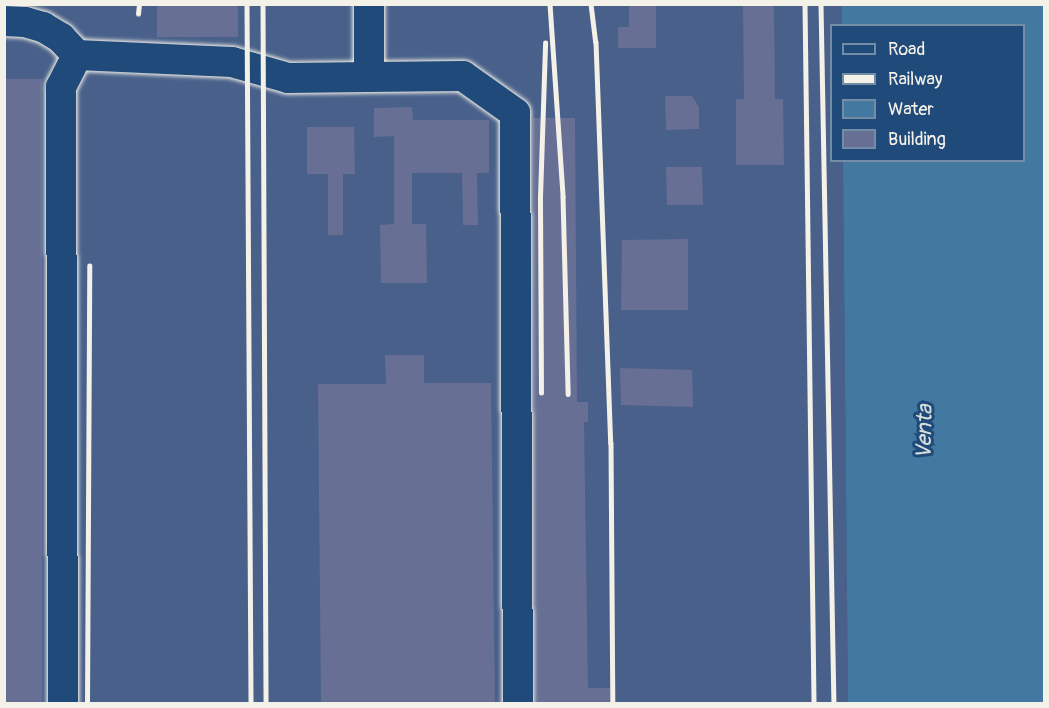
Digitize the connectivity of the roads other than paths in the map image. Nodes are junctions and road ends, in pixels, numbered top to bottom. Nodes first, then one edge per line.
1 (369, 4) edge
2 (4, 21) edge
3 (77, 55) junction
4 (369, 77) junction
5 (63, 704) edge
6 (519, 704) edge

1 - 4 street
2 - 3 street
3 - 4 street
3 - 5 street
4 - 6 street

